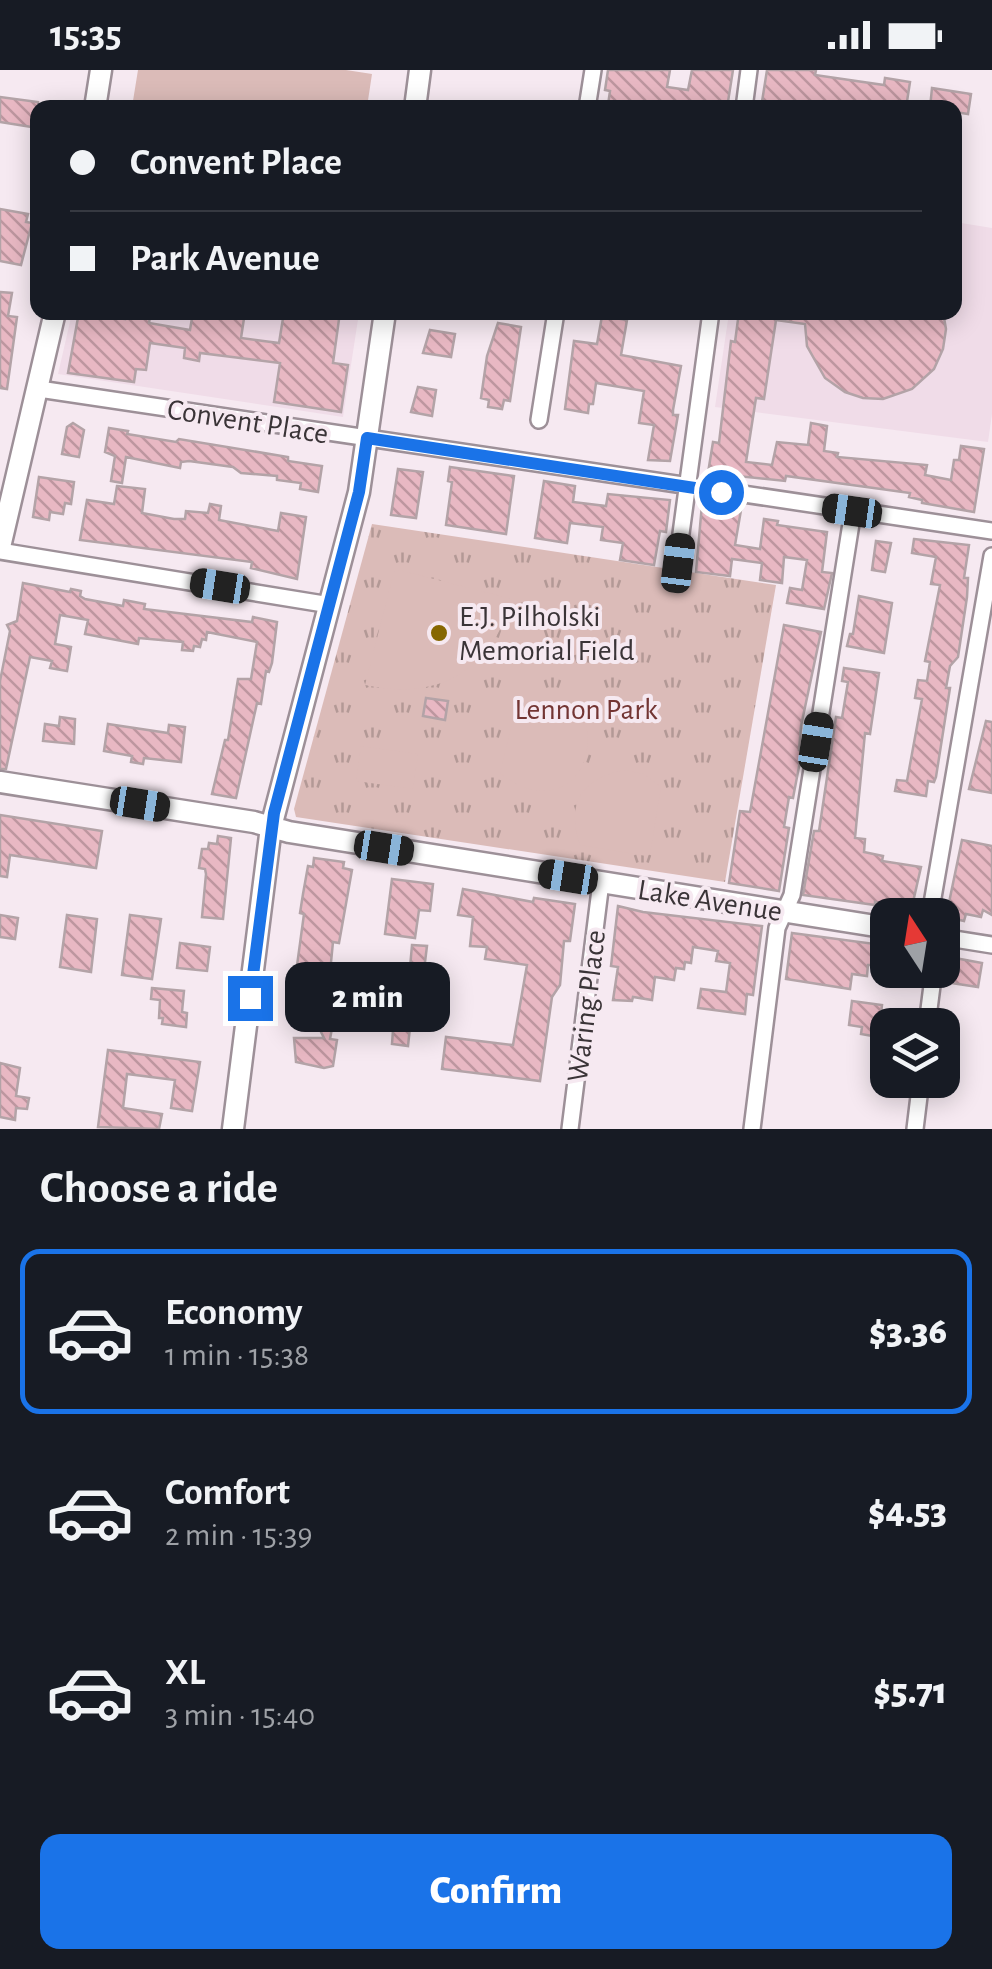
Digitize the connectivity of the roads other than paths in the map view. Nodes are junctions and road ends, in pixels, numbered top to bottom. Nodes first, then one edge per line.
1 (101, 70) edge
2 (420, 70) edge
3 (592, 70) edge
4 (750, 70) edge
5 (96, 100) edge
6 (416, 100) edge
7 (588, 100) edge
8 (745, 100) edge
9 (54, 320) edge
10 (384, 320) edge
11 (555, 320) edge
12 (711, 320) edge
13 (39, 389) junction
14 (540, 420) dead end
15 (367, 438) junction
16 (688, 487) junction
17 (852, 511) junction
18 (992, 531) edge
19 (0, 549) edge
20 (992, 556) edge
21 (678, 563) dead end
22 (330, 604) junction
23 (0, 782) edge
24 (271, 828) junction
25 (601, 882) junction
26 (933, 898) edge
27 (784, 912) junction
28 (870, 925) edge
29 (960, 940) edge
30 (992, 945) edge
31 (919, 1098) edge
32 (233, 1129) edge
33 (570, 1129) edge
34 (752, 1129) edge
35 (915, 1129) edge

1 - 5 street
2 - 6 street
3 - 7 street
4 - 8 street
9 - 13 street
10 - 15 street
11 - 14 street
12 - 16 street
13 - 15 street, Convent Place
13 - 19 street
15 - 16 street, Convent Place
15 - 22 street
16 - 17 street, Convent Place
16 - 21 street
17 - 18 street, Convent Place
17 - 27 street
19 - 22 street
20 - 26 street
22 - 24 street
23 - 24 street, Lake Avenue
24 - 25 street, Lake Avenue
24 - 32 street
25 - 27 street, Lake Avenue
25 - 33 street, Waring Place
27 - 28 street, Lake Avenue
27 - 34 street
29 - 30 street
31 - 35 street

